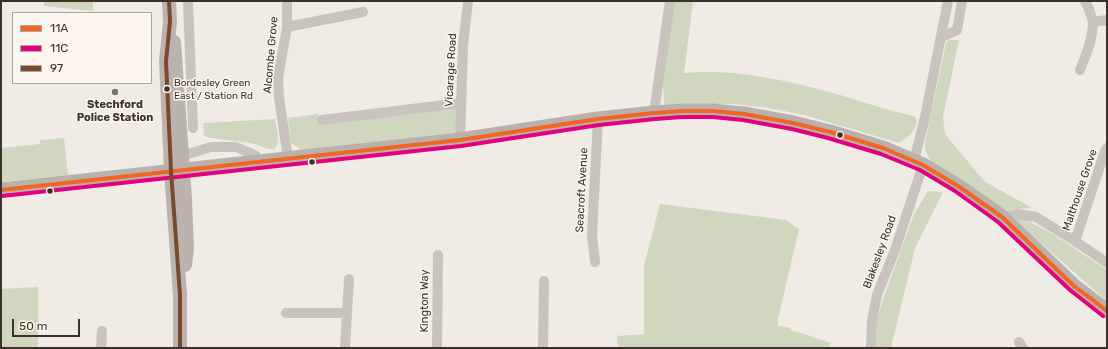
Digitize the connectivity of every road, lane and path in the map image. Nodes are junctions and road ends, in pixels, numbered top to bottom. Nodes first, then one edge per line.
1 (169, 1) edge
2 (188, 1) edge
3 (287, 1) edge
4 (468, 1) edge
5 (670, 1) edge
6 (948, 1) edge
7 (962, 1) edge
8 (1085, 1) edge
9 (362, 12) dead end
10 (1107, 20) edge
11 (1093, 22) junction
12 (287, 27) junction
13 (942, 37) junction
14 (1080, 70) dead end
15 (461, 103) junction
16 (654, 113) junction
17 (598, 119) junction
18 (322, 120) dead end
19 (193, 128) dead end
20 (460, 140) junction
21 (1107, 148) edge
22 (288, 158) junction
23 (918, 163) junction
24 (179, 165) junction
25 (1, 190) edge
26 (1002, 217) junction
27 (1075, 241) junction
28 (438, 255) dead end
29 (594, 262) dead end
30 (1107, 262) edge
31 (349, 279) dead end
32 (544, 281) dead end
33 (180, 295) junction
34 (1107, 311) edge
35 (286, 313) dead end
36 (347, 313) junction
37 (102, 331) dead end
38 (101, 348) edge
39 (180, 348) edge
40 (345, 348) edge
41 (438, 348) edge
42 (543, 348) edge
43 (871, 348) edge

1 - 24 main road
2 - 19 street
3 - 12 street, Alcombe Grove
4 - 15 street, Vicarage Road
5 - 16 street
6 - 13 street, Blakesley Road
7 - 13 street
8 - 11 street
9 - 12 street
10 - 11 street
11 - 14 street
12 - 22 street, Alcombe Grove
13 - 23 street, Blakesley Road
15 - 18 street
15 - 20 street, Vicarage Road
16 - 17 main road
16 - 23 main road
17 - 20 main road
17 - 29 street, Seacroft Avenue
20 - 22 main road
21 - 27 street, Malthouse Grove
22 - 24 main road
23 - 26 main road
23 - 43 street, Blakesley Road
24 - 25 main road
24 - 33 main road
24 - 33 main road
26 - 27 street
26 - 34 main road
27 - 30 street
28 - 41 street, Kington Way
31 - 36 street
32 - 42 street
33 - 39 main road
35 - 36 street
36 - 40 street
37 - 38 street

